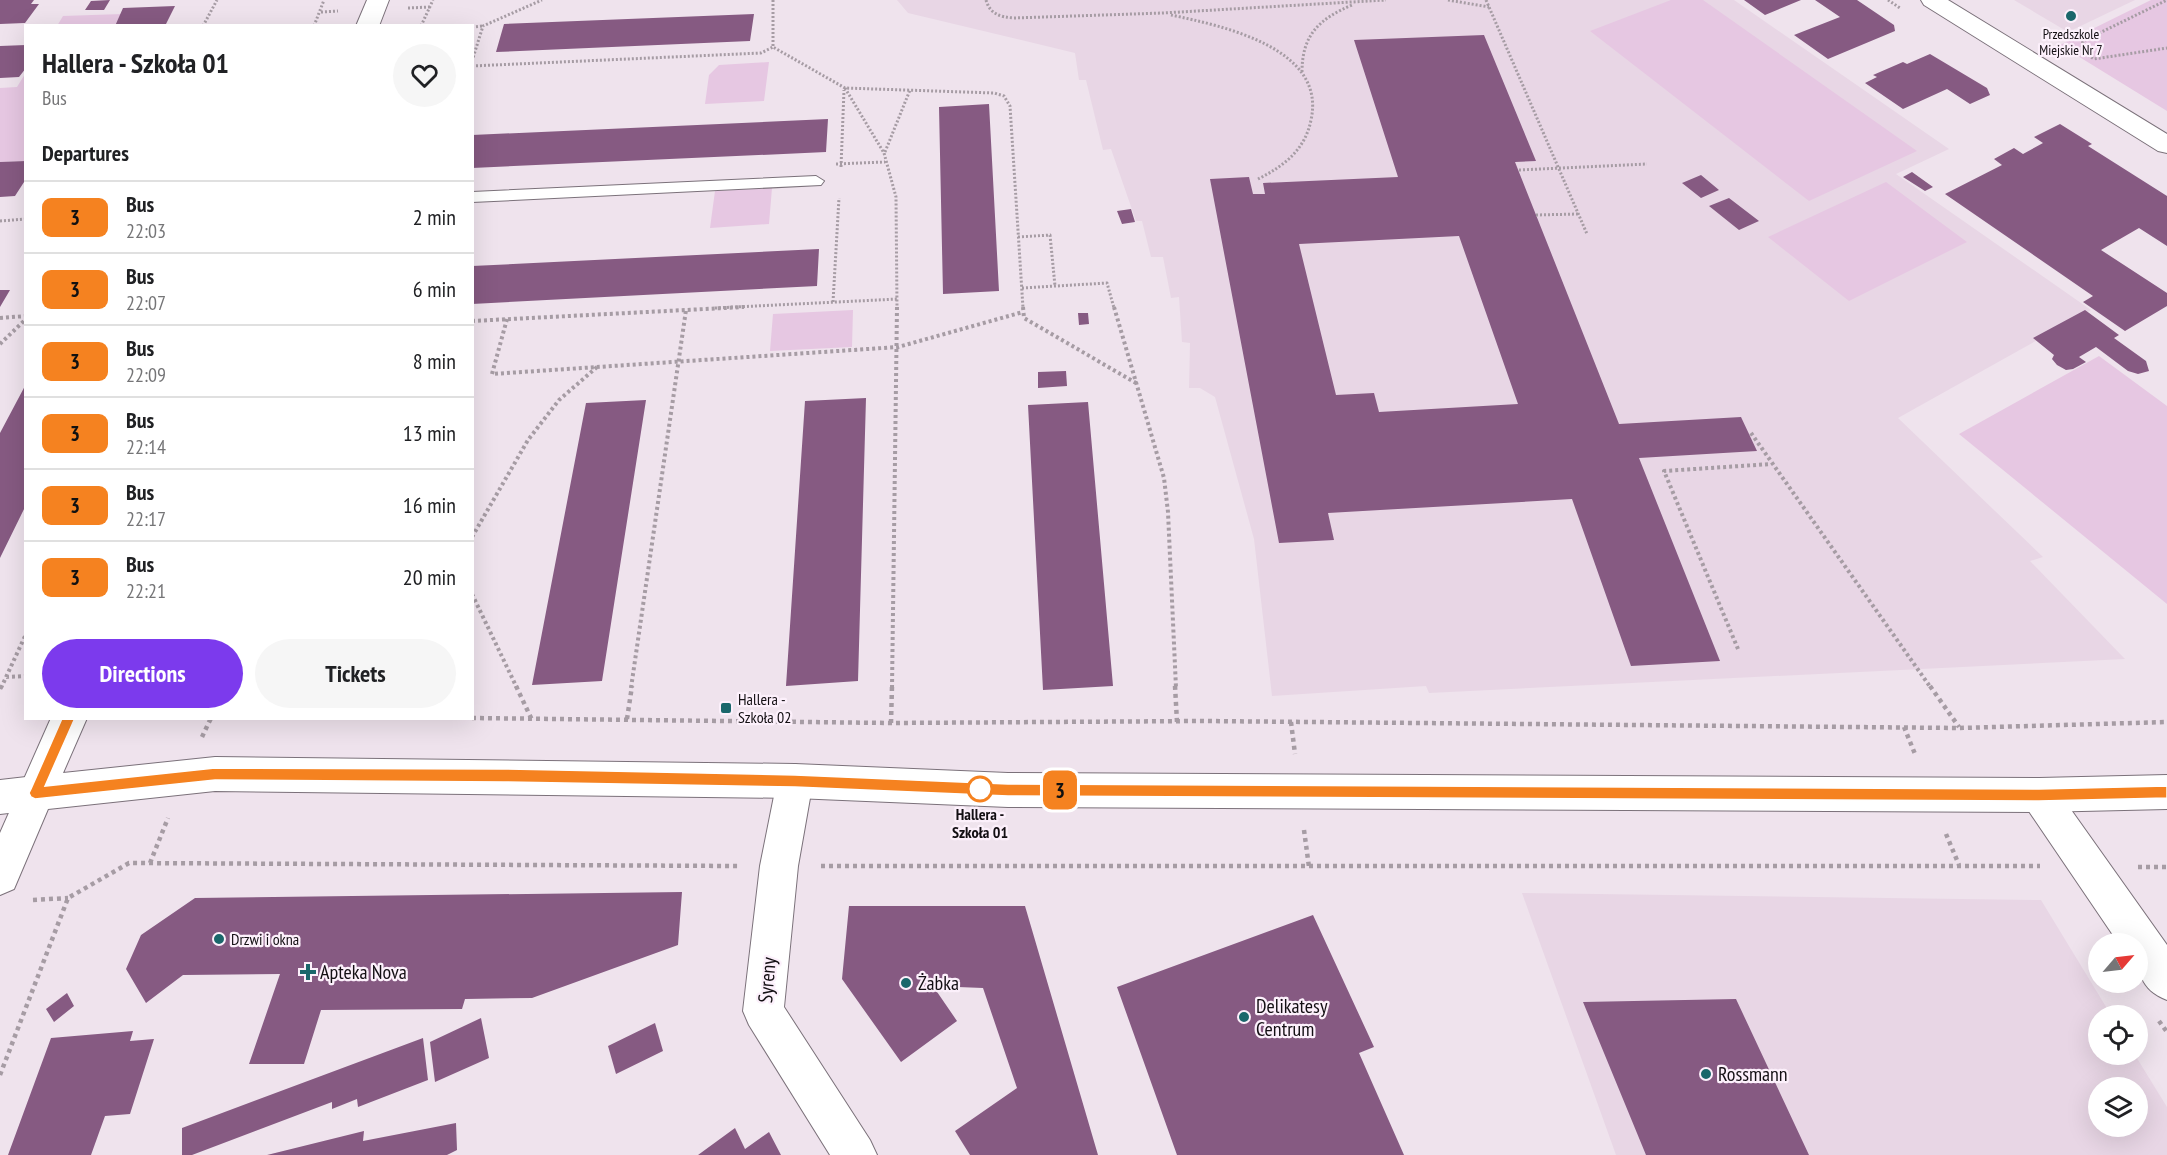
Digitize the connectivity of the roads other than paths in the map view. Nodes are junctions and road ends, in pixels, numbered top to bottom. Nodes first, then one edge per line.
1 (378, 0) edge
2 (1932, 0) edge
3 (368, 24) edge
4 (2167, 145) edge
5 (816, 181) dead end
6 (474, 197) edge
7 (68, 720) edge
8 (795, 781) junction
9 (2167, 792) edge
10 (18, 795) edge
11 (2039, 795) junction
12 (0, 876) edge
13 (2167, 980) edge
14 (855, 1155) edge

1 - 3 street
2 - 4 street
5 - 6 lane
7 - 10 street
8 - 10 street
8 - 11 street
8 - 14 street, Syreny
9 - 11 street
10 - 12 street
11 - 13 street

